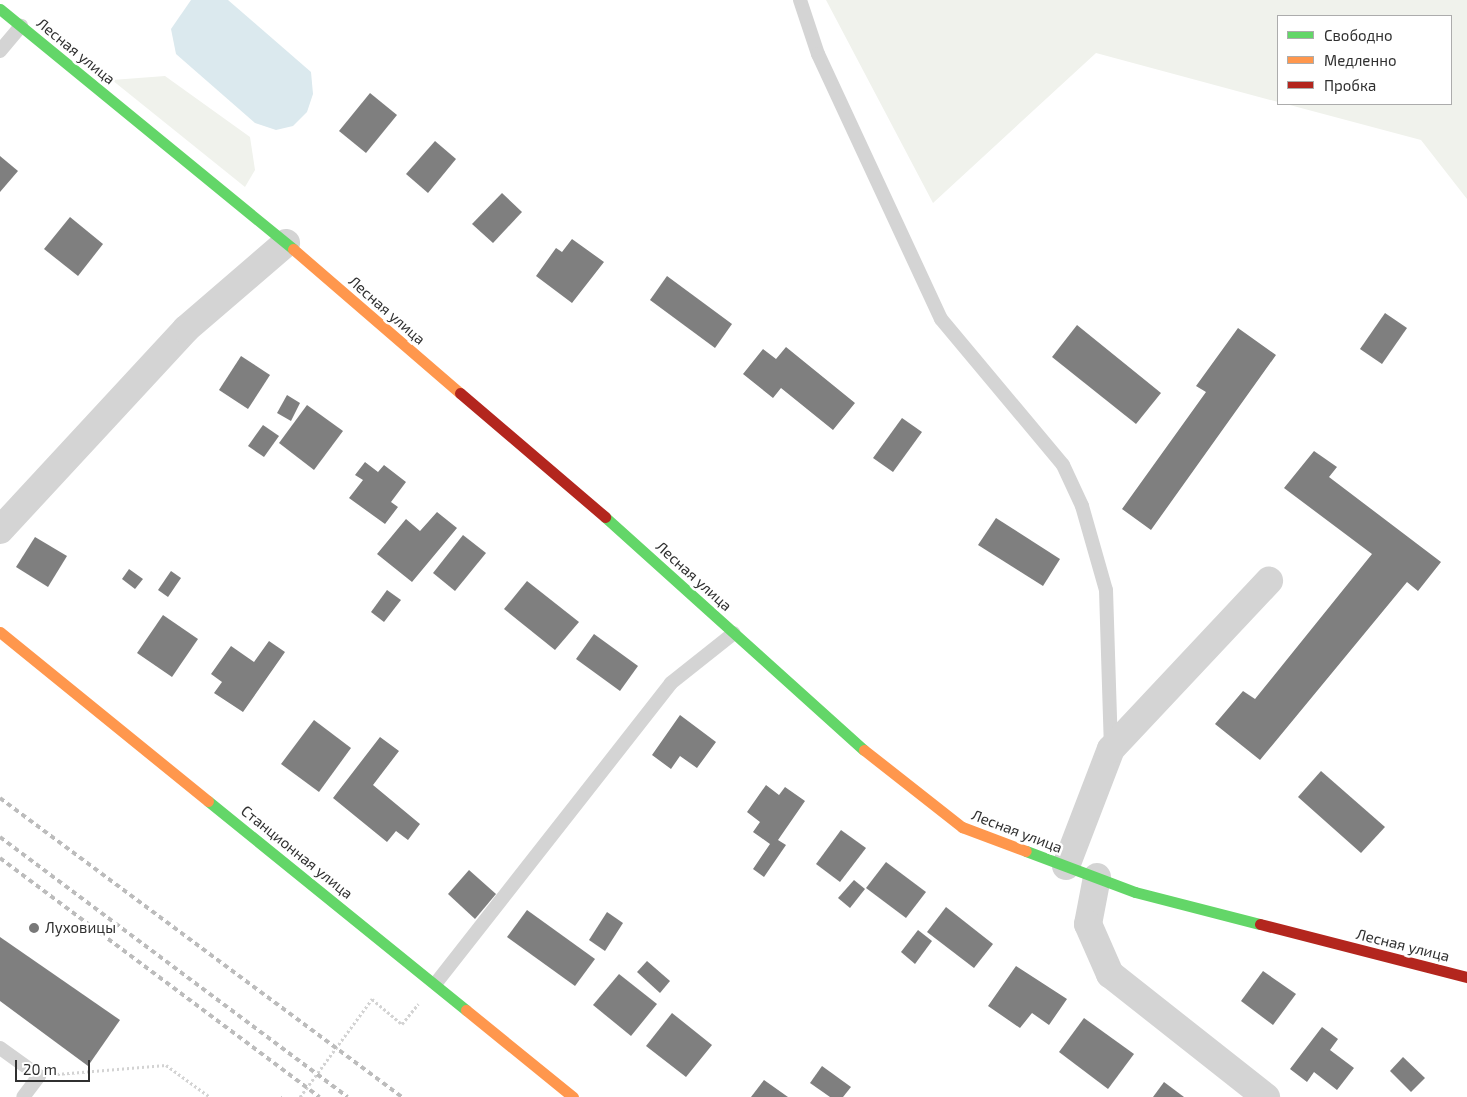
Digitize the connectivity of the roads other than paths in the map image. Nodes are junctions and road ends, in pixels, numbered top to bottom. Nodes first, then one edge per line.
1 (800, 0) edge
2 (0, 9) edge
3 (21, 26) junction
4 (0, 51) edge
5 (286, 243) junction
6 (0, 530) edge
7 (1269, 581) dead end
8 (0, 632) edge
9 (734, 633) junction
10 (1111, 749) junction
11 (1066, 866) junction
12 (1097, 877) junction
13 (1467, 977) edge
14 (436, 983) junction
15 (0, 1048) edge
16 (24, 1097) edge
17 (573, 1097) edge
18 (1266, 1097) edge

1 - 10 lane
2 - 3 street, Лесная улица
3 - 4 lane
3 - 5 street, Лесная улица
5 - 6 street
5 - 9 street, Лесная улица
7 - 10 street
8 - 14 street, Станционная улица
9 - 11 street, Лесная улица
9 - 14 lane
10 - 11 street
11 - 12 street, Лесная улица
12 - 13 street, Лесная улица
12 - 18 street
14 - 17 street, Станционная улица
15 - 16 lane

